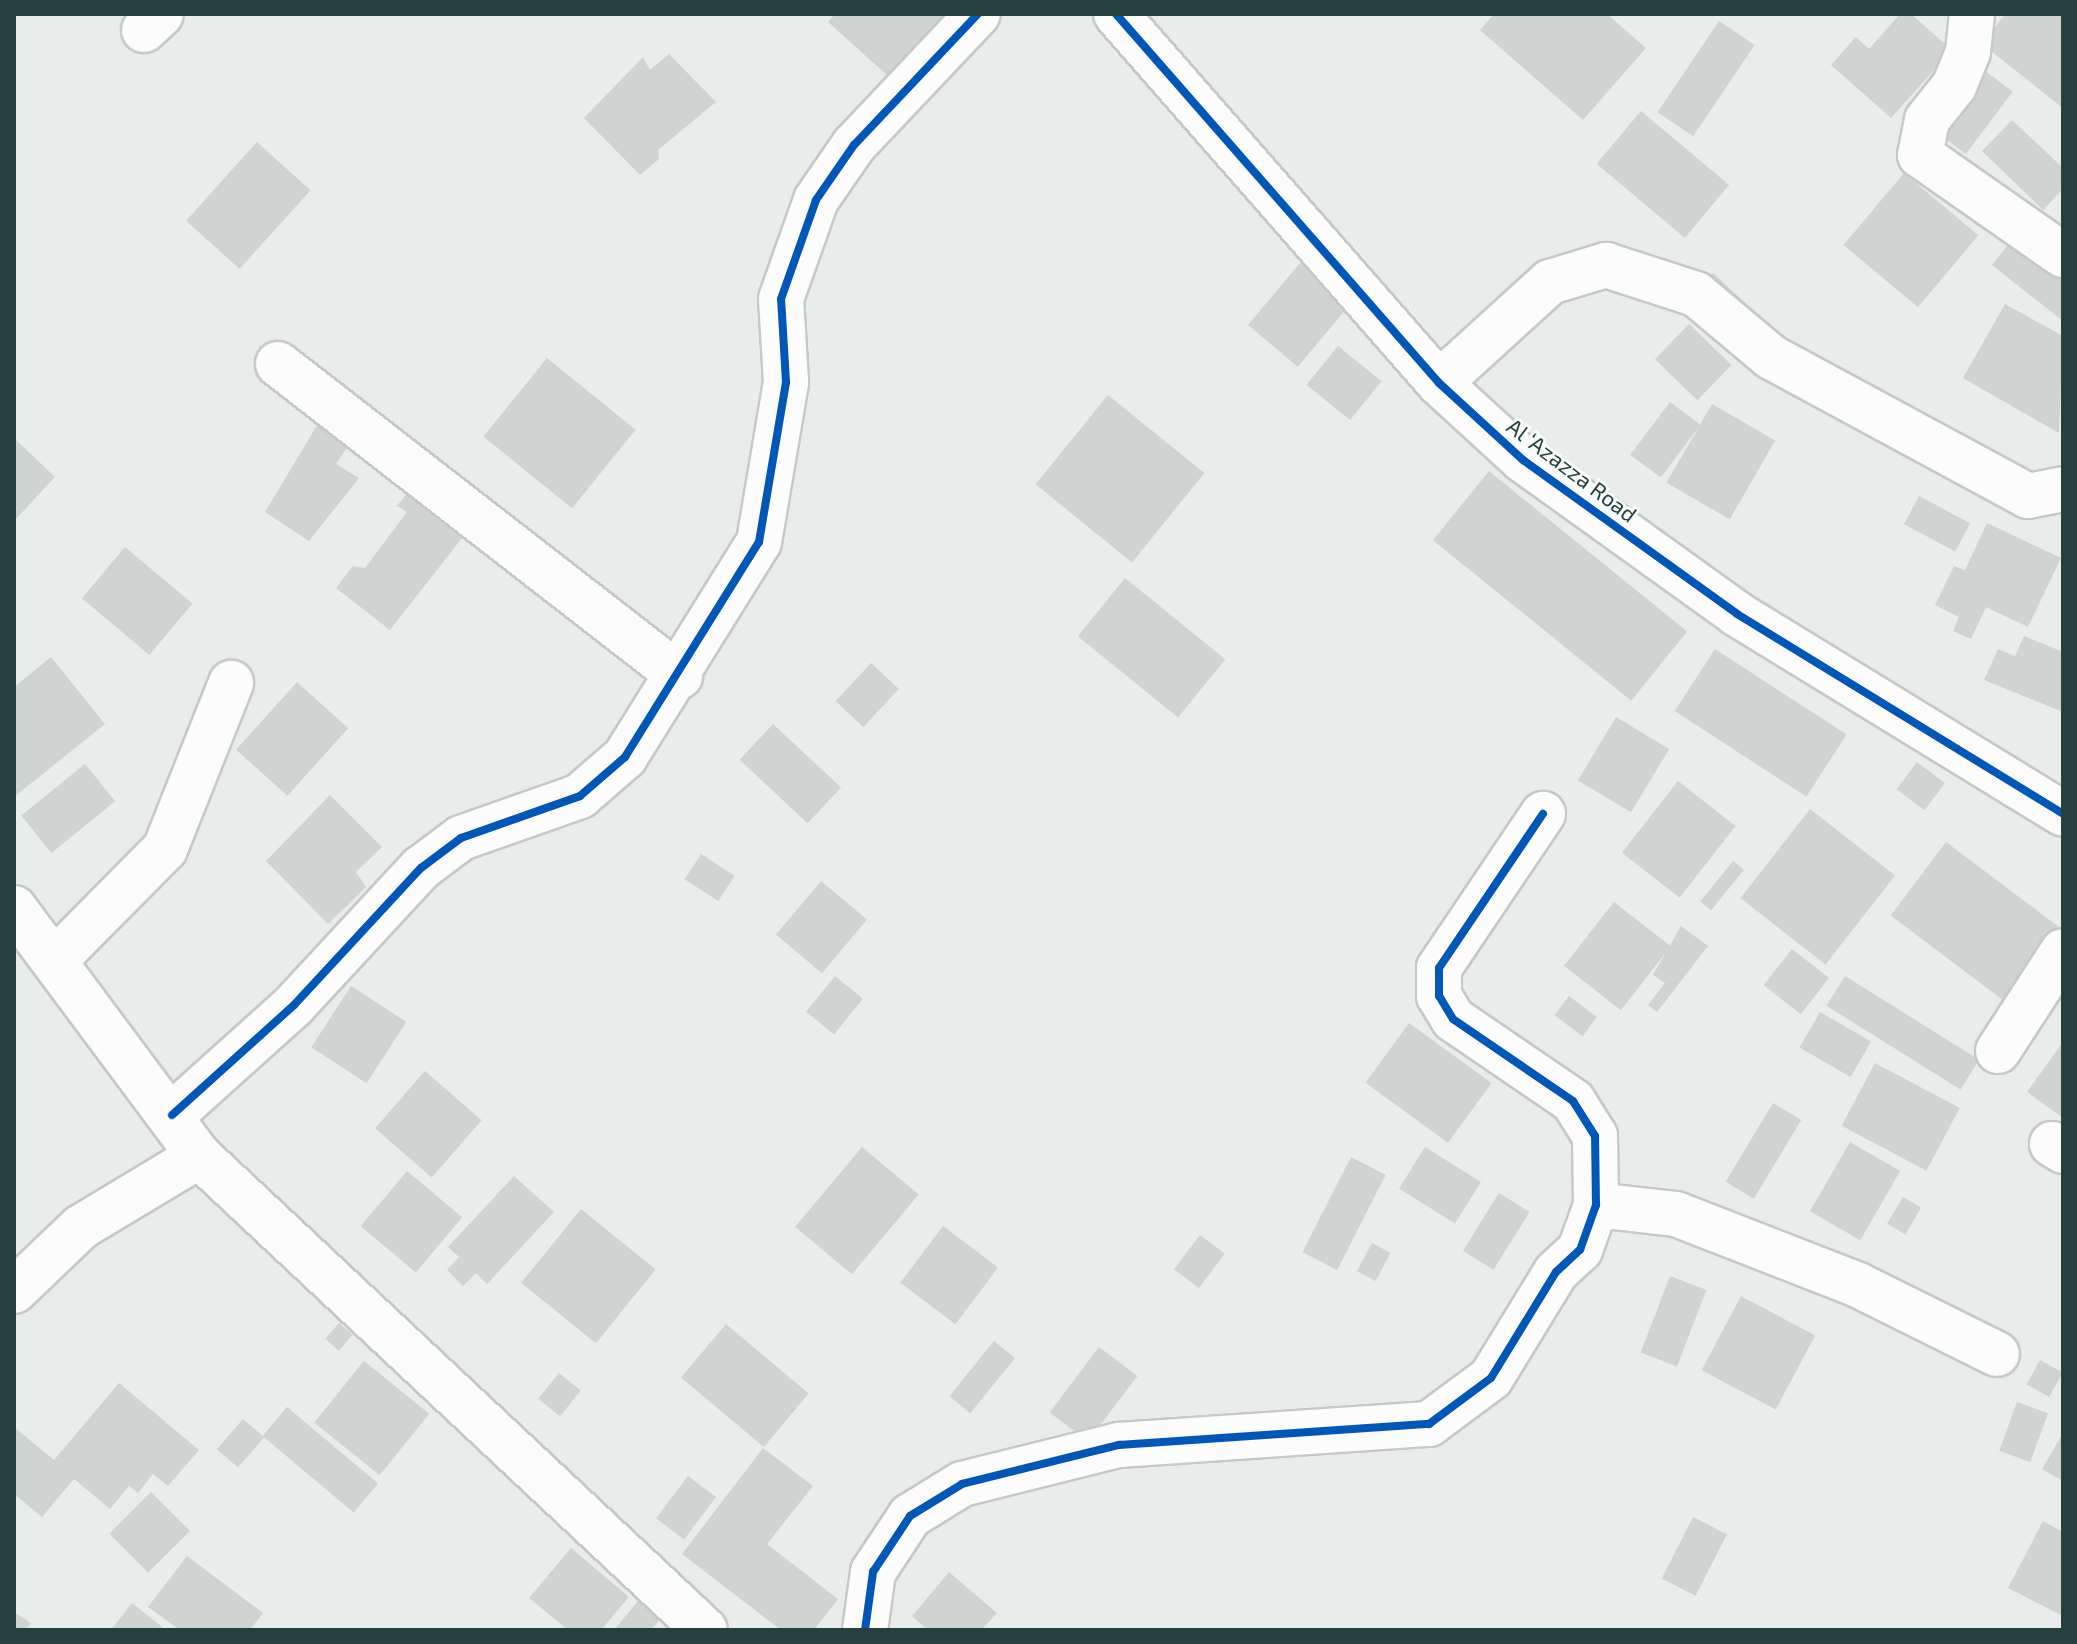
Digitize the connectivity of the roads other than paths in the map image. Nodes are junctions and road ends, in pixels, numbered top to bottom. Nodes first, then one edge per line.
1 (978, 14) edge
2 (1116, 14) edge
3 (1972, 14) edge
4 (2063, 255) edge
5 (278, 364) dead end
6 (1439, 383) junction
7 (2063, 489) edge
8 (680, 676) junction
9 (231, 683) dead end
10 (1543, 814) dead end
11 (2063, 814) edge
12 (14, 908) edge
13 (2063, 951) edge
14 (54, 961) junction
15 (1998, 1051) dead end
16 (172, 1115) junction
17 (199, 1156) junction
18 (1596, 1205) junction
19 (14, 1291) edge
20 (1997, 1354) dead end
21 (705, 1630) edge
22 (865, 1630) edge

1 - 8 street
2 - 6 street, Al ‘Azazza Road
3 - 4 street
5 - 8 street
6 - 7 street
6 - 11 street, Al ‘Azazza Road
8 - 16 street
9 - 14 street
10 - 18 street
12 - 14 street
13 - 15 street
14 - 16 street
16 - 17 street
17 - 19 street
17 - 21 street
18 - 20 street
18 - 22 street

